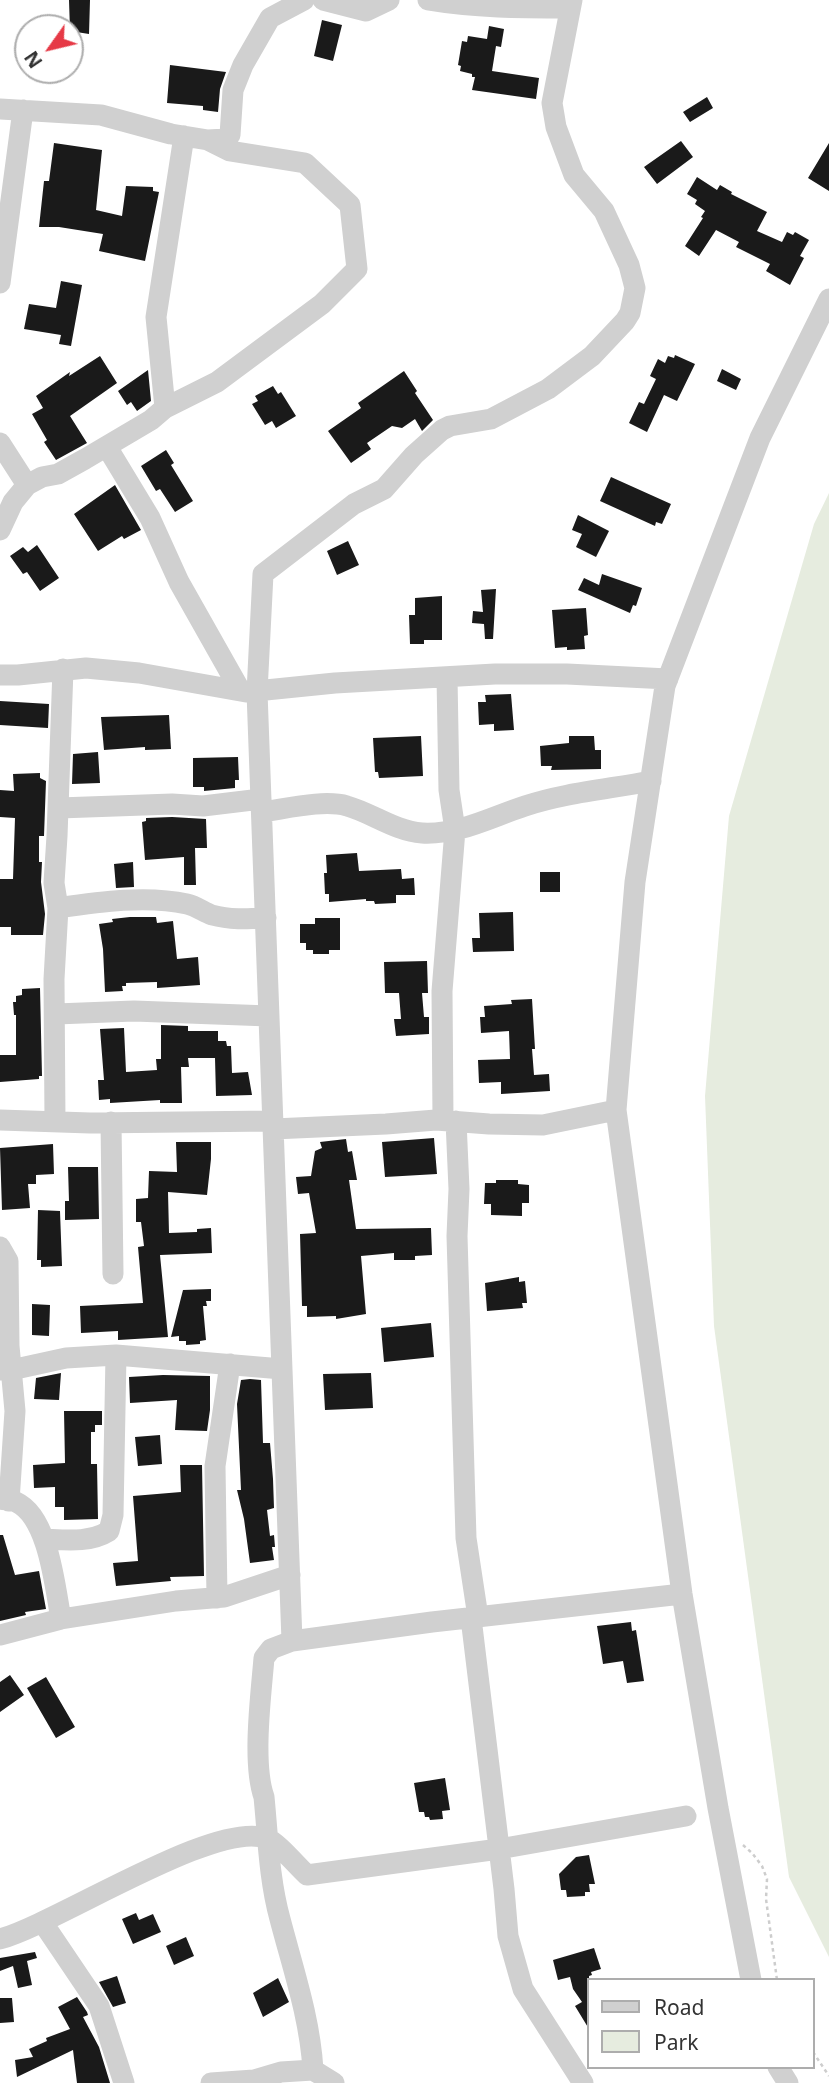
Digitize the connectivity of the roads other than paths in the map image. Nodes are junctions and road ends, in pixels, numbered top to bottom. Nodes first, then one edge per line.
1 (304, 0) edge
2 (323, 0) edge
3 (389, 0) edge
4 (428, 0) edge
5 (571, 4) edge
6 (0, 109) edge
7 (23, 110) junction
8 (184, 136) junction
9 (208, 140) junction
10 (0, 283) edge
11 (829, 299) edge
12 (165, 408) junction
13 (0, 443) edge
14 (107, 447) junction
15 (27, 485) junction
16 (0, 530) edge
17 (63, 669) junction
18 (0, 675) edge
19 (447, 677) junction
20 (668, 679) junction
21 (249, 691) junction
22 (651, 781) junction
23 (262, 806) junction
24 (58, 808) junction
25 (455, 830) junction
26 (58, 908) junction
27 (266, 918) junction
28 (56, 1014) junction
29 (269, 1016) junction
30 (616, 1110) junction
31 (0, 1120) edge
32 (449, 1121) junction
33 (55, 1122) junction
34 (111, 1122) junction
35 (273, 1125) junction
36 (0, 1247) edge
37 (113, 1274) dead end
38 (116, 1355) junction
39 (230, 1364) junction
40 (282, 1368) junction
41 (5, 1370) edge
42 (5, 1500) edge
43 (44, 1539) junction
44 (290, 1575) junction
45 (682, 1594) junction
46 (217, 1598) junction
47 (474, 1618) junction
48 (61, 1619) junction
49 (0, 1635) edge
50 (292, 1641) junction
51 (687, 1816) dead end
52 (268, 1839) junction
53 (499, 1849) junction
54 (43, 1923) junction
55 (0, 1939) edge
56 (751, 1978) edge
57 (313, 2070) junction
58 (124, 2083) edge
59 (211, 2083) edge
60 (334, 2083) edge
61 (583, 2083) edge

1 - 9 street
2 - 3 street
4 - 5 street
5 - 21 street
6 - 7 street
7 - 8 street
7 - 10 street
8 - 9 street
8 - 12 street
9 - 12 street
11 - 20 street
12 - 14 street
13 - 15 street
14 - 15 street
14 - 21 street
15 - 16 street
17 - 18 street
17 - 21 street
17 - 24 street
19 - 20 street
19 - 21 street
19 - 25 street
20 - 22 street
21 - 23 street
22 - 25 street
22 - 30 street
23 - 24 street
23 - 25 street
23 - 27 street
24 - 26 street
25 - 32 street
26 - 27 street
26 - 28 street
27 - 29 street
28 - 29 street
28 - 33 street
29 - 35 street
30 - 32 street
30 - 45 street
31 - 33 street
32 - 35 street
32 - 47 street
33 - 34 street
34 - 35 street
34 - 37 street
35 - 40 street
36 - 41 street
38 - 39 street
38 - 41 street
38 - 43 street
39 - 40 street
39 - 46 street
40 - 44 street
41 - 42 street
42 - 43 street
43 - 48 street
44 - 46 street
44 - 50 street
45 - 47 street
45 - 56 street
46 - 48 street
47 - 50 street
47 - 53 street
48 - 49 street
50 - 52 street
51 - 53 street
52 - 53 street
52 - 54 street
52 - 57 street
53 - 61 street
54 - 55 street
54 - 58 street
57 - 59 street
57 - 60 street

